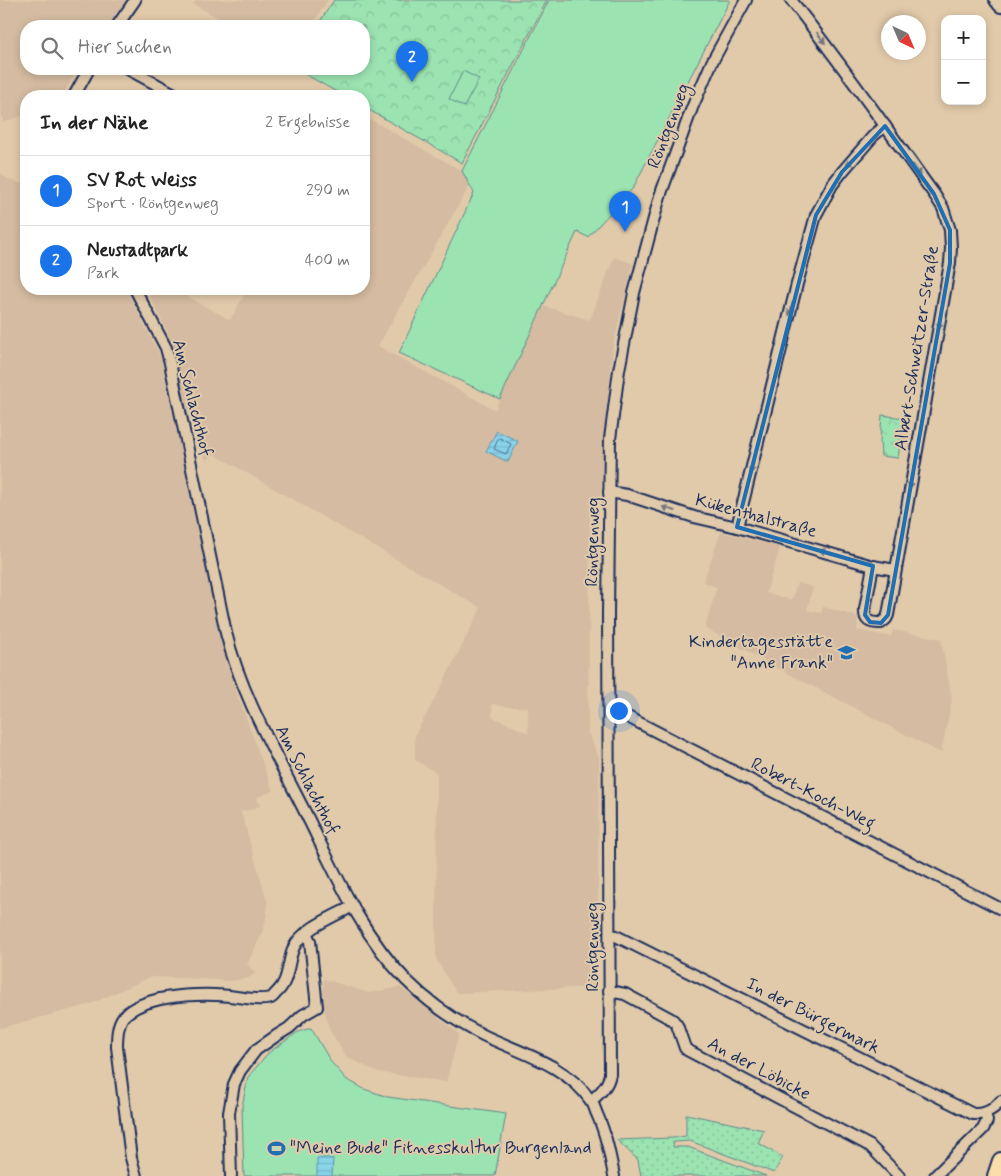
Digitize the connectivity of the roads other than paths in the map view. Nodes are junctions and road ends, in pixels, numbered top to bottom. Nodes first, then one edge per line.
1 (135, 0) edge
2 (746, 0) edge
3 (791, 0) edge
4 (997, 0) edge
5 (1001, 5) edge
6 (121, 20) edge
7 (86, 75) edge
8 (139, 75) edge
9 (77, 90) edge
10 (167, 90) edge
11 (885, 126) junction
12 (138, 295) edge
13 (609, 492) junction
14 (737, 527) junction
15 (873, 566) junction
16 (896, 570) junction
17 (609, 711) junction
18 (353, 906) junction
19 (1001, 909) edge
20 (306, 932) junction
21 (610, 935) junction
22 (609, 991) junction
23 (591, 1101) junction
24 (1001, 1101) edge
25 (985, 1113) junction
26 (1001, 1161) edge
27 (136, 1176) edge
28 (231, 1176) edge
29 (614, 1176) edge
30 (899, 1176) edge
31 (935, 1176) edge
32 (996, 1176) edge

1 - 6 street
2 - 13 street, Röntgenweg
3 -> 11 street, Albert-Schweitzer-Straße
4 - 5 main road
7 - 9 street
8 - 10 street
11 -> 14 street
11 -> 16 street, Albert-Schweitzer-Straße
12 - 18 street, Am Schlachthof
14 -> 13 street, Kükenthalstraße
13 - 17 street, Röntgenweg
15 -> 14 street, Kükenthalstraße
15 - 16 street, Kükenthalstraße
15 - 16 street, Albert-Schweitzer-Straße
17 - 19 street, Robert-Koch-Weg
17 - 21 street, Röntgenweg
18 - 20 street
18 - 23 street, Am Schlachthof
20 - 27 street
20 - 28 street
21 - 22 street, Röntgenweg
21 - 25 street, In der Bürgermark
22 - 23 street, Röntgenweg
22 - 30 street, An der Löbicke
23 - 29 street, Am Schlachthof
24 - 25 street
25 - 31 street
26 - 32 highway

